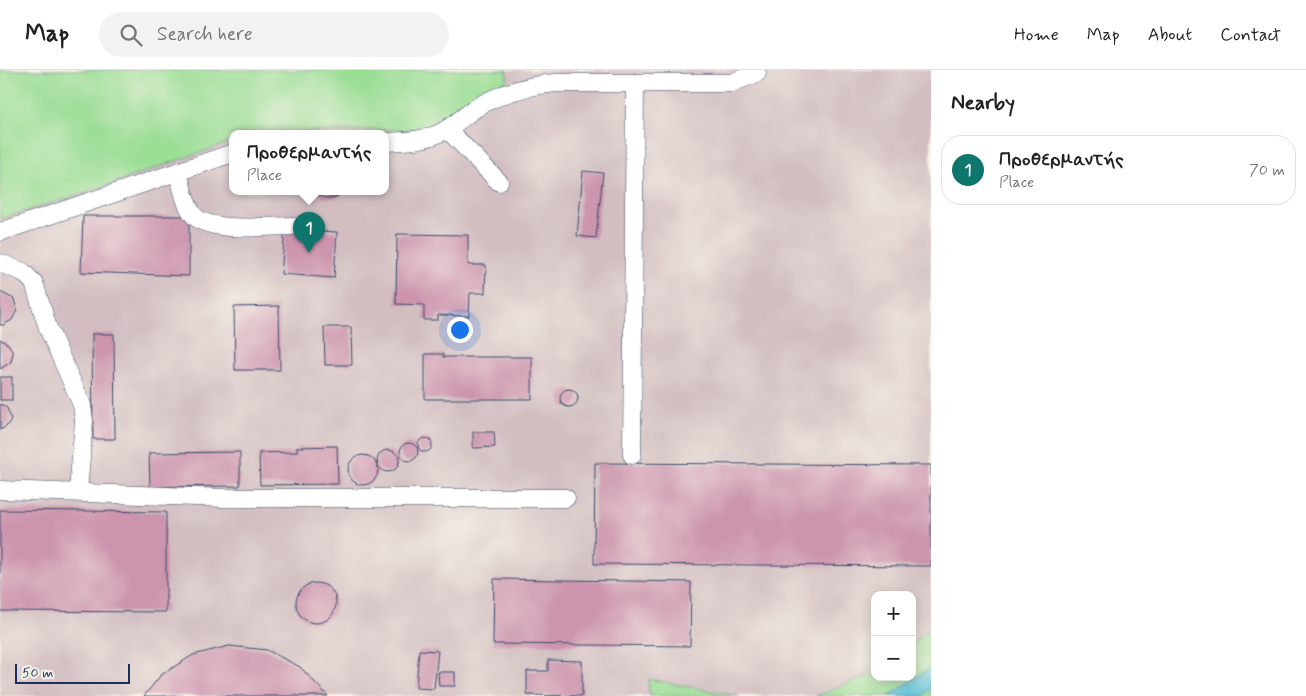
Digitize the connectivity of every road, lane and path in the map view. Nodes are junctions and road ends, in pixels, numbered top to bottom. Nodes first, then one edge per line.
1 (757, 73) dead end
2 (635, 83) junction
3 (447, 129) junction
4 (389, 142) edge
5 (229, 154) edge
6 (178, 172) junction
7 (499, 182) dead end
8 (292, 226) dead end
9 (0, 232) edge
10 (0, 263) edge
11 (632, 455) dead end
12 (0, 490) edge
13 (78, 492) junction
14 (566, 498) dead end

1 - 2 lane
2 - 3 lane
2 - 11 lane
3 - 4 lane
3 - 7 lane
5 - 6 lane
6 - 8 lane
6 - 9 lane
10 - 13 lane
12 - 13 lane
13 - 14 lane

